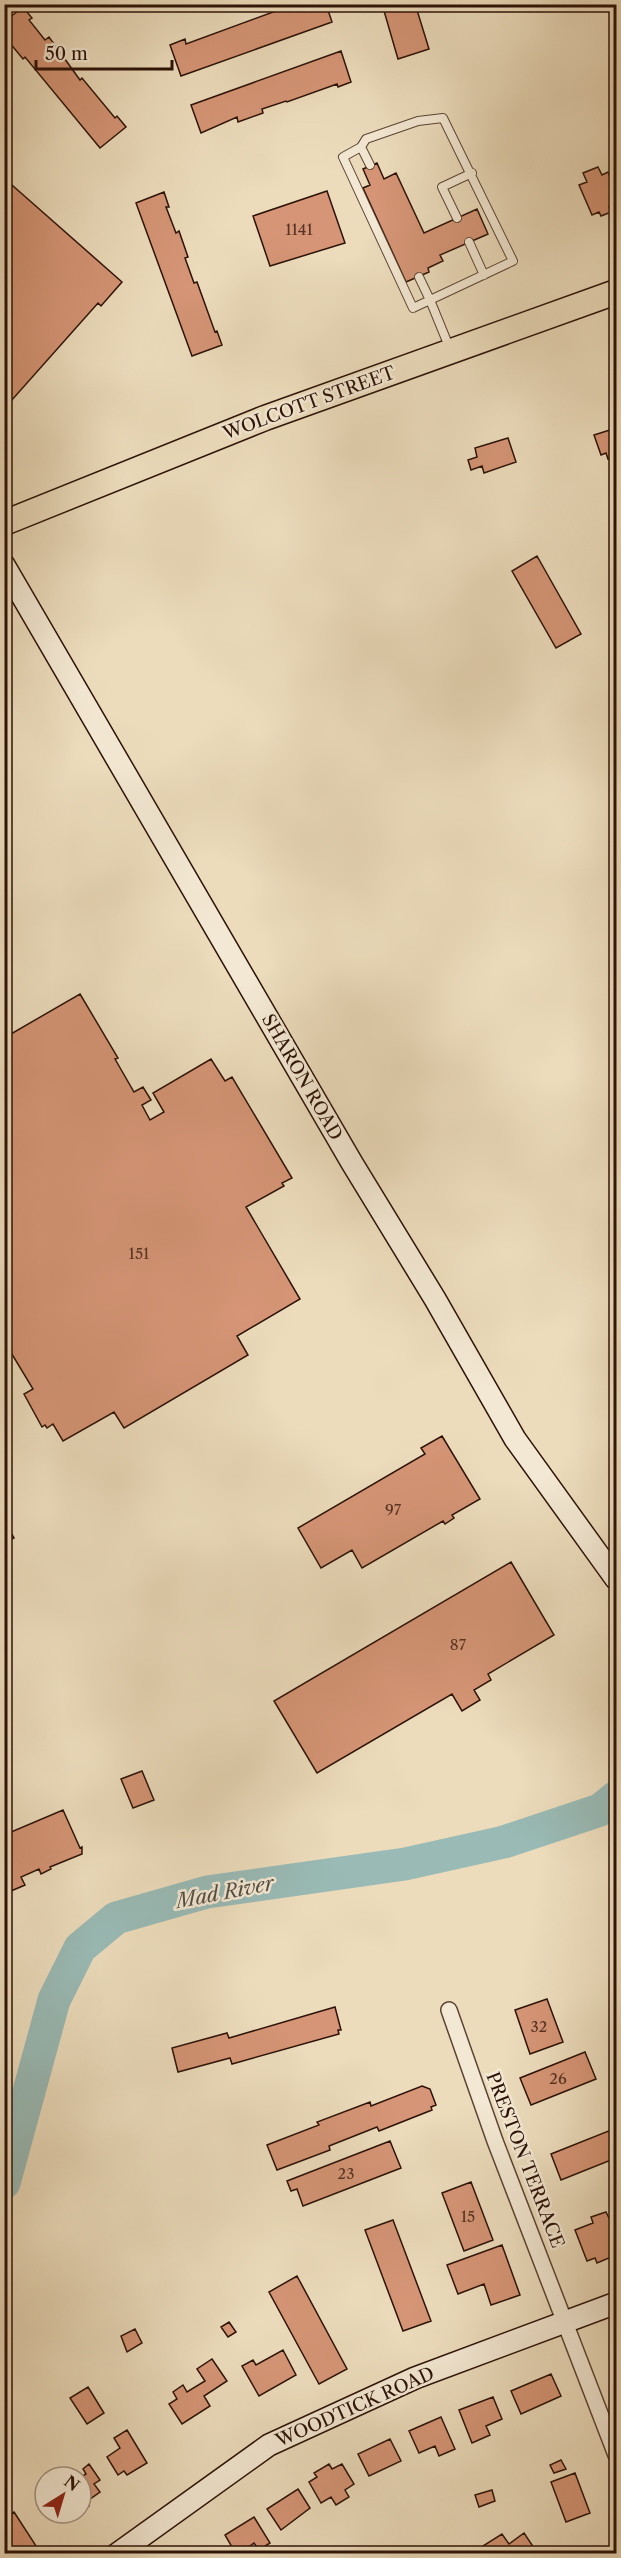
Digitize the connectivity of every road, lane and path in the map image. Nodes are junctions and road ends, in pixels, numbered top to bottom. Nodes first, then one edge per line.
1 (362, 147) junction
2 (370, 165) dead end
3 (472, 173) junction
4 (457, 218) dead end
5 (469, 242) dead end
6 (484, 275) junction
7 (419, 277) dead end
8 (616, 292) edge
9 (430, 300) junction
10 (451, 350) junction
11 (4, 523) edge
12 (4, 565) edge
13 (616, 1579) edge
14 (449, 2010) dead end
15 (616, 2303) edge
16 (566, 2323) junction
17 (616, 2455) edge
18 (117, 2553) edge

1 - 2 lane
1 - 3 lane
1 - 9 lane
3 - 4 lane
3 - 6 lane
5 - 6 lane
6 - 9 lane
7 - 9 lane
8 - 10 main road, WOLCOTT STREET
9 - 10 lane
10 - 11 main road, WOLCOTT STREET
12 - 13 street, SHARON ROAD
14 - 16 street, PRESTON TERRACE
15 - 16 street, WOODTICK ROAD
16 - 17 street, PRESTON TERRACE
16 - 18 street, WOODTICK ROAD

